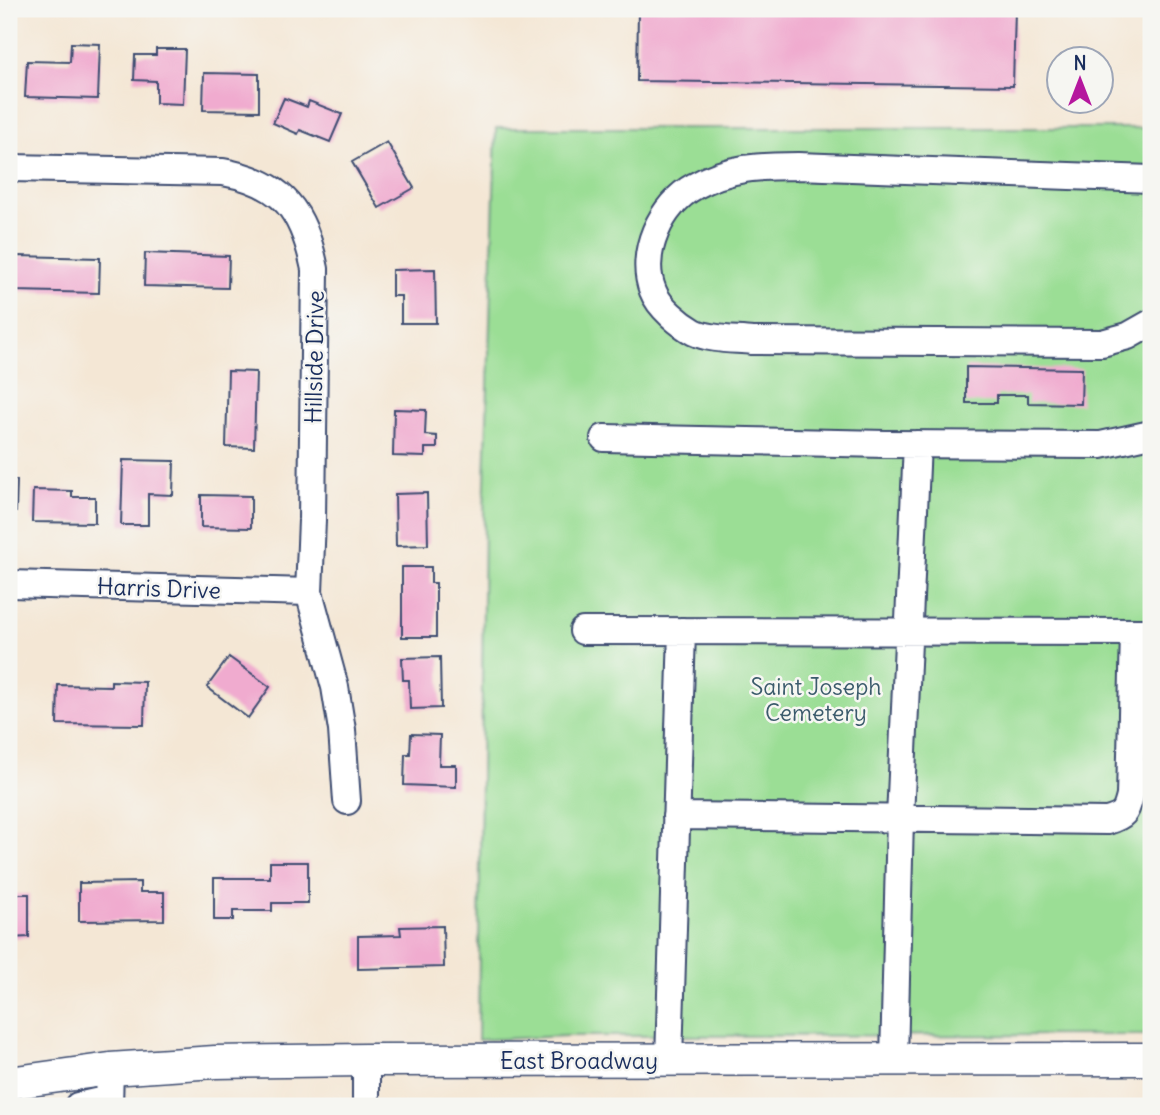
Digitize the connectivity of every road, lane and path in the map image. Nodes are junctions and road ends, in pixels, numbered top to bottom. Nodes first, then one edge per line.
1 (9, 168) edge
2 (1151, 179) edge
3 (1151, 323) edge
4 (1151, 434) edge
5 (604, 438) dead end
6 (917, 444) junction
7 (9, 583) edge
8 (309, 592) junction
9 (583, 631) dead end
10 (682, 631) junction
11 (908, 631) junction
12 (1142, 632) edge
13 (347, 801) dead end
14 (676, 816) junction
15 (901, 818) junction
16 (894, 1059) junction
17 (1151, 1059) edge
18 (366, 1060) junction
19 (669, 1060) junction
20 (9, 1083) edge
21 (109, 1092) edge
22 (78, 1106) edge
23 (366, 1106) edge

1 - 8 street, Hillside Drive
2 - 3 street
4 - 6 street
5 - 6 street
6 - 11 street
7 - 8 street, Harris Drive
8 - 13 street, Hillside Drive
9 - 10 street
10 - 11 street
10 - 14 street
11 - 12 street
11 - 15 street
12 - 15 street
14 - 15 street
14 - 19 street
15 - 16 street
16 - 17 main road, East Broadway
16 - 19 main road, East Broadway
18 - 19 main road, East Broadway
18 - 21 main road, East Broadway
18 - 23 street
20 - 21 main road, East Broadway
21 - 22 street, East Broadway

